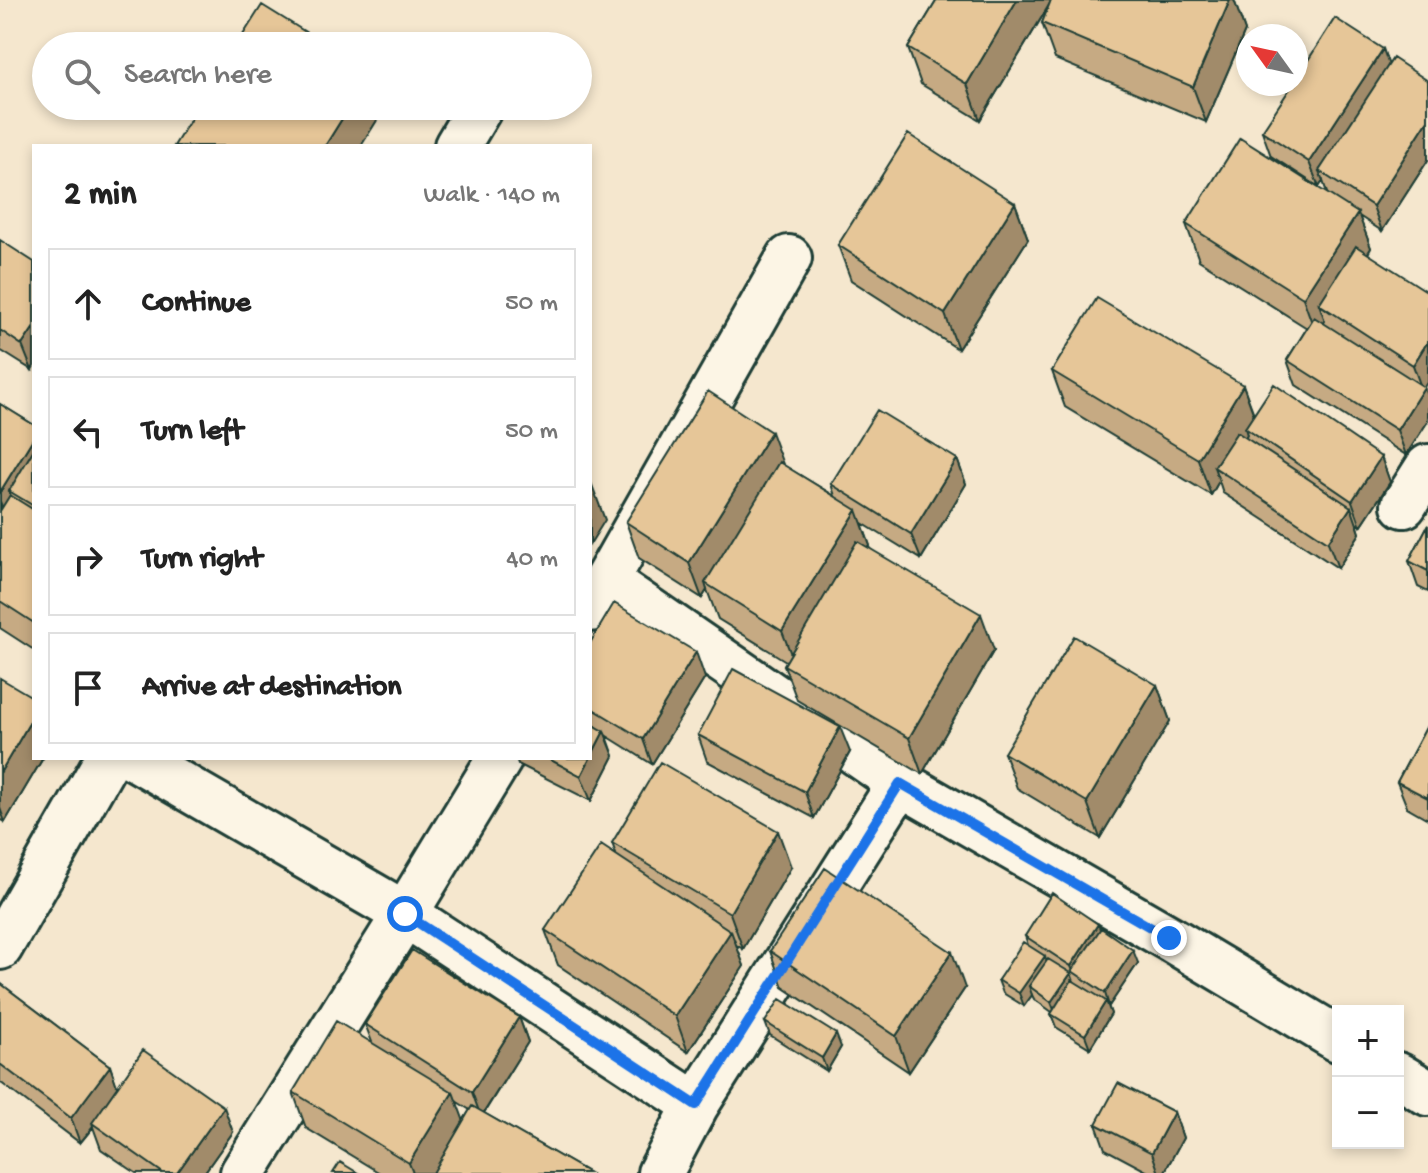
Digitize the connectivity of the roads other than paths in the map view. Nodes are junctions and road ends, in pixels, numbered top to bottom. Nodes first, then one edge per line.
1 (472, 120) edge
2 (458, 144) edge
3 (789, 258) dead end
4 (1428, 467) edge
5 (1404, 505) dead end
6 (599, 595) edge
7 (107, 760) edge
8 (138, 760) edge
9 (499, 760) edge
10 (900, 783) junction
11 (405, 914) junction
12 (0, 947) edge
13 (1332, 1035) edge
14 (1401, 1077) edge
15 (1428, 1093) edge
16 (696, 1105) junction
17 (243, 1173) edge
18 (660, 1173) edge

1 - 2 street
3 - 6 street
4 - 5 street
6 - 10 street
7 - 12 street
8 - 11 street
9 - 11 street
10 - 13 street
10 - 16 street
11 - 16 street
11 - 17 street
14 - 15 street
16 - 18 street

